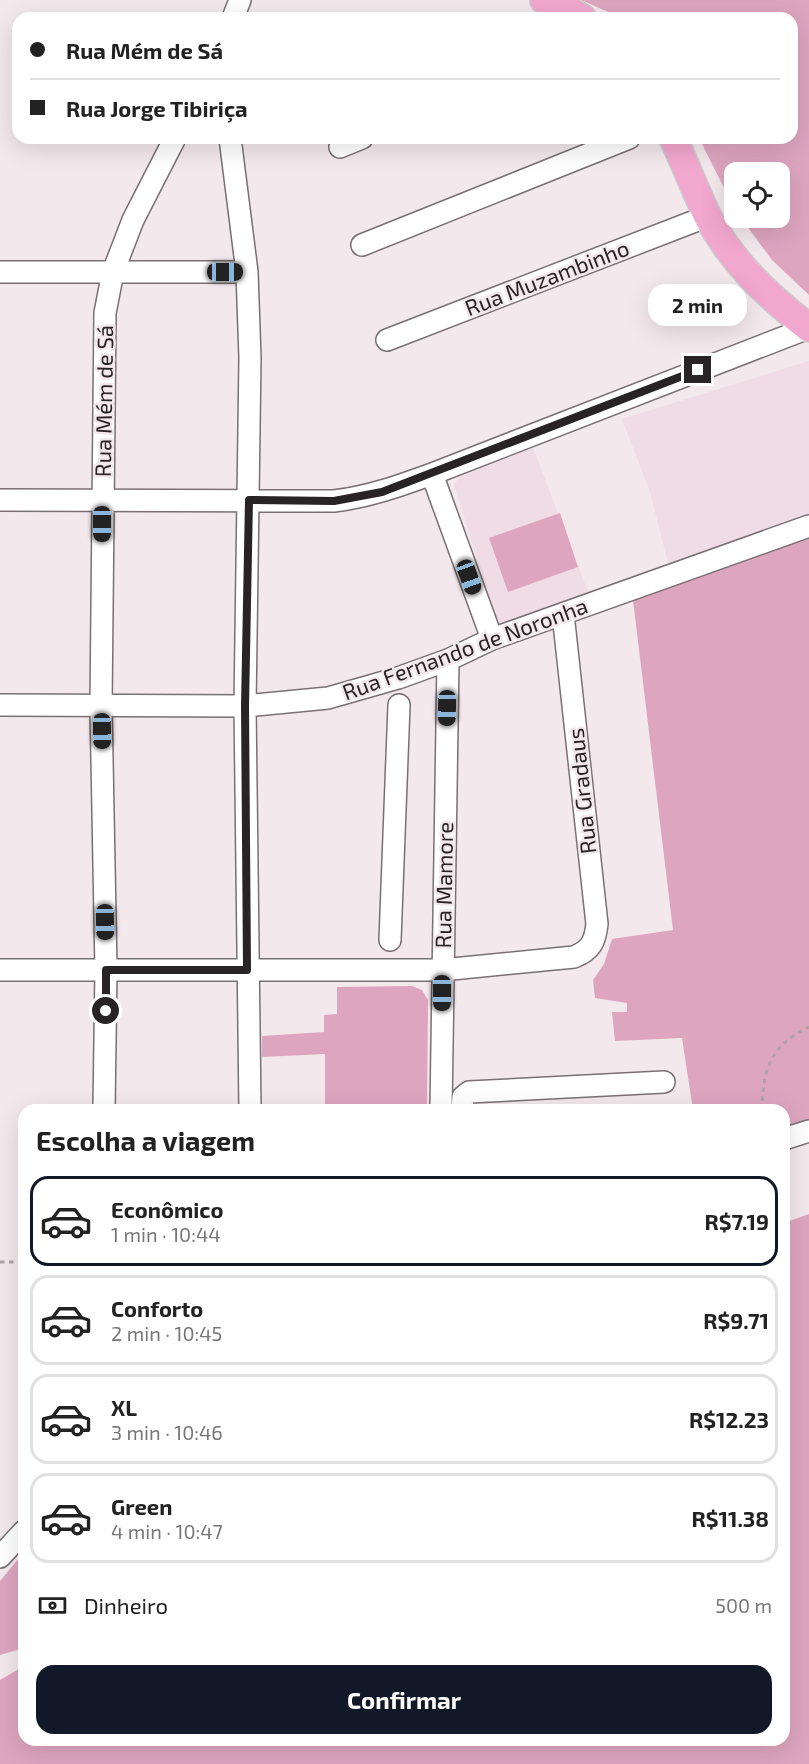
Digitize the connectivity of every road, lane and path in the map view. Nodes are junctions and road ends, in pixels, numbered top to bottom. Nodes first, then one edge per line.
1 (544, 0) edge
2 (572, 12) edge
3 (172, 144) edge
4 (231, 144) edge
5 (347, 144) edge
6 (614, 144) edge
7 (676, 144) edge
8 (340, 147) dead end
9 (708, 216) junction
10 (362, 245) dead end
11 (0, 272) edge
12 (113, 272) junction
13 (247, 272) junction
14 (809, 328) edge
15 (387, 340) dead end
16 (432, 474) junction
17 (0, 500) edge
18 (249, 500) junction
19 (102, 501) junction
20 (809, 525) edge
21 (563, 614) junction
22 (492, 639) junction
23 (448, 660) junction
24 (0, 705) edge
25 (399, 705) dead end
26 (245, 706) junction
27 (101, 707) junction
28 (390, 940) dead end
29 (0, 970) edge
30 (106, 970) junction
31 (247, 970) junction
32 (442, 970) junction
33 (809, 1027) edge
34 (664, 1082) dead end
35 (104, 1104) edge
36 (249, 1104) edge
37 (441, 1104) edge
38 (462, 1104) edge
39 (762, 1104) edge
40 (809, 1131) edge
41 (790, 1137) edge
42 (0, 1262) edge
43 (18, 1262) edge
44 (18, 1538) edge
45 (0, 1557) edge

1 - 2 main road
3 - 12 street, Rua Mém de Sá
4 - 13 street
5 - 8 street
6 - 10 street
7 - 9 main road
9 - 14 main road
9 - 15 street, Rua Muzambinho
11 - 12 street
12 - 13 street
12 - 19 street, Rua Mém de Sá
13 - 18 street
14 - 16 street
16 - 18 street
16 - 22 street
17 - 19 street
18 - 19 street
18 - 26 street
19 - 27 street, Rua Mém de Sá
20 - 21 street, Rua Fernando de Noronha
21 - 22 street, Rua Fernando de Noronha
21 - 32 street, Rua Gradaus
22 - 23 street, Rua Fernando de Noronha
23 - 26 street, Rua Fernando de Noronha
23 - 32 street, Rua Mamore
24 - 27 street, Rua Fernando de Noronha
25 - 28 street
26 - 27 street, Rua Fernando de Noronha
26 - 31 street
27 - 30 street, Rua Mém de Sá
29 - 30 street
30 - 31 street
30 - 35 street, Rua Mém de Sá
31 - 32 street
31 - 36 street
32 - 37 street, Rua Mamore
33 - 39 path
34 - 38 street
40 - 41 street
42 - 43 path
44 - 45 street

